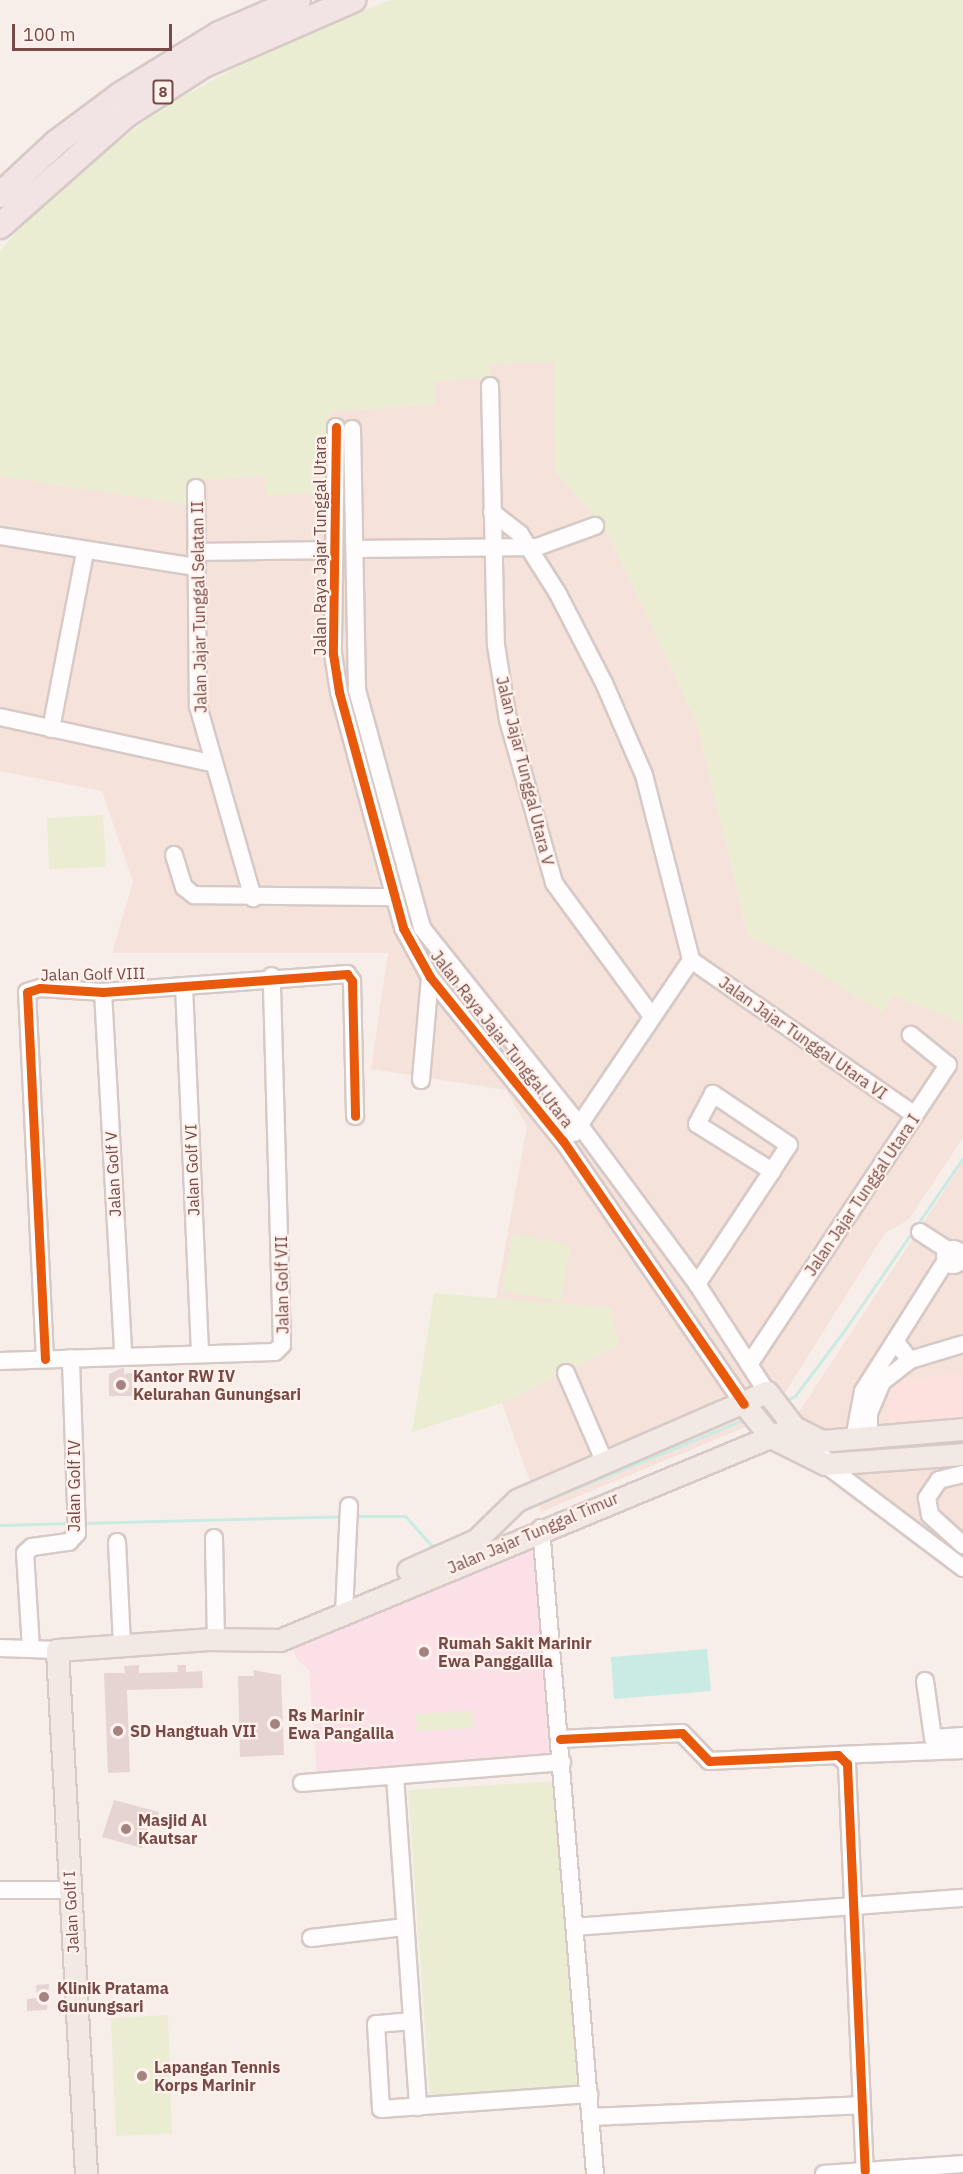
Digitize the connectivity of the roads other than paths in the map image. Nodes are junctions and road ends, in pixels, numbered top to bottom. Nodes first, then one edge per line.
1 (298, 0) edge
2 (353, 0) edge
3 (0, 195) edge
4 (0, 226) edge
5 (490, 386) dead end
6 (196, 488) dead end
7 (492, 512) junction
8 (595, 526) dead end
9 (0, 536) edge
10 (528, 548) junction
11 (355, 549) junction
12 (492, 549) junction
13 (334, 550) junction
14 (85, 553) junction
15 (196, 559) junction
16 (357, 690) junction
17 (339, 692) junction
18 (0, 717) edge
19 (51, 729) junction
20 (211, 763) junction
21 (174, 855) dead end
22 (391, 897) junction
23 (253, 898) junction
24 (691, 960) junction
25 (272, 976) junction
26 (430, 977) junction
27 (184, 986) junction
28 (104, 992) junction
29 (651, 1015) junction
30 (911, 1035) dead end
31 (421, 1080) dead end
32 (915, 1115) junction
33 (355, 1116) dead end
34 (581, 1127) junction
35 (563, 1141) junction
36 (772, 1172) junction
37 (920, 1232) dead end
38 (954, 1256) edge
39 (697, 1284) junction
40 (895, 1341) junction
41 (963, 1344) edge
42 (200, 1354) junction
43 (123, 1355) junction
44 (71, 1358) junction
45 (45, 1359) junction
46 (910, 1360) junction
47 (0, 1361) edge
48 (750, 1363) junction
49 (566, 1373) dead end
50 (769, 1395) junction
51 (746, 1407) junction
52 (792, 1425) junction
53 (963, 1429) edge
54 (769, 1436) junction
55 (861, 1438) junction
56 (821, 1441) junction
57 (963, 1454) edge
58 (605, 1463) junction
59 (825, 1464) junction
60 (955, 1475) edge
61 (349, 1506) dead end
62 (541, 1528) junction
63 (214, 1538) dead end
64 (117, 1542) dead end
65 (963, 1545) edge
66 (963, 1568) edge
67 (342, 1607) junction
68 (216, 1639) junction
69 (122, 1645) junction
70 (0, 1648) edge
71 (31, 1648) junction
72 (57, 1650) junction
73 (926, 1682) dead end
74 (963, 1736) edge
75 (560, 1739) junction
76 (963, 1750) edge
77 (838, 1755) junction
78 (562, 1762) junction
79 (395, 1776) junction
80 (302, 1783) dead end
81 (0, 1890) edge
82 (70, 1890) junction
83 (963, 1898) edge
84 (850, 1906) junction
85 (575, 1927) junction
86 (405, 1928) junction
87 (311, 1938) dead end
88 (412, 2022) junction
89 (588, 2094) junction
90 (861, 2104) junction
91 (418, 2106) junction
92 (590, 2116) junction
93 (963, 2164) edge
94 (865, 2171) junction
95 (86, 2174) edge
96 (595, 2174) edge
97 (824, 2174) edge

1 - 3 highway, 8
2 - 4 highway, 8
5 - 7 street, Jalan Jajar Tunggal Utara V
6 - 15 street, Jalan Jajar Tunggal Selatan II
7 - 10 street
7 - 12 street, Jalan Jajar Tunggal Utara V
8 - 10 street
9 - 14 street
10 - 12 street
10 - 24 street
11 - 12 street
11 - 13 street, Jalan Raya Jajar Tunggal Utara
11 - 16 street, Jalan Raya Jajar Tunggal Utara
12 - 29 street, Jalan Jajar Tunggal Utara V
13 - 15 street
13 - 17 street, Jalan Raya Jajar Tunggal Utara
14 - 15 street
14 - 19 street
15 - 20 street, Jalan Jajar Tunggal Selatan II
16 - 17 street
16 - 34 street, Jalan Raya Jajar Tunggal Utara
17 - 22 street, Jalan Raya Jajar Tunggal Utara
18 - 19 street
19 - 20 street
20 - 23 street, Jalan Jajar Tunggal Selatan II
21 - 23 street
22 - 23 street
22 - 26 street, Jalan Raya Jajar Tunggal Utara
24 - 29 street
24 - 32 street, Jalan Jajar Tunggal Utara VI
25 - 27 street, Jalan Golf VIII
25 - 33 street, Jalan Golf VIII
25 - 42 street, Jalan Golf VII
26 - 31 street
26 - 35 street, Jalan Raya Jajar Tunggal Utara
27 - 28 street, Jalan Golf VIII
27 - 42 street, Jalan Golf VI
28 - 43 street, Jalan Golf V
28 - 45 street, Jalan Golf VIII
29 - 34 street
30 - 32 street, Jalan Jajar Tunggal Utara I
32 - 48 street, Jalan Jajar Tunggal Utara I
34 - 35 street
34 - 39 street, Jalan Raya Jajar Tunggal Utara
35 - 51 street, Jalan Raya Jajar Tunggal Utara
36 - 36 street
36 - 39 street
37 - 38 street
38 - 40 street
39 - 48 street, Jalan Raya Jajar Tunggal Utara
40 - 46 street
40 - 55 street
41 - 46 street
42 - 43 street, Jalan Golf VII
43 - 44 street, Jalan Golf VII
44 - 45 street, Jalan Golf VII
44 - 71 street, Jalan Golf IV
45 - 47 street, Jalan Golf VII
46 - 55 street
48 - 50 street, Jalan Raya Jajar Tunggal Utara
49 - 58 street
50 - 51 main road, Jalan Jajar Tunggal Timur
50 - 52 main road, Jalan Raya Jajar Tunggal Utara
51 - 54 main road, Jalan Raya Jajar Tunggal Utara
51 - 58 main road, Jalan Jajar Tunggal Timur
52 - 54 main road, Jalan Jajar Tunggal Timur
52 - 56 main road
53 - 55 main road
54 - 59 main road
54 - 62 main road, Jalan Jajar Tunggal Timur
55 - 56 main road
56 - 59 street
57 - 59 main road
58 - 67 main road, Jalan Jajar Tunggal Timur
59 - 66 street
60 - 65 street
61 - 67 street
62 - 67 main road, Jalan Jajar Tunggal Timur
62 - 75 street
63 - 68 street
64 - 69 street
67 - 68 main road, Jalan Jajar Tunggal Timur
68 - 69 main road, Jalan Jajar Tunggal Timur
69 - 72 main road, Jalan Jajar Tunggal Timur
70 - 71 street
71 - 72 street
72 - 82 main road, Jalan Golf I
73 - 74 street
75 - 77 street
75 - 78 street
76 - 77 street
77 - 84 street
78 - 79 street
78 - 85 street
79 - 80 street
79 - 86 street
81 - 82 street
82 - 95 main road, Jalan Golf I
83 - 84 street
84 - 85 street
84 - 90 street
85 - 89 street
86 - 87 street
86 - 88 street
88 - 91 street
88 - 91 street
89 - 91 street
89 - 92 street
90 - 92 street
90 - 94 street
92 - 96 street
93 - 94 street
94 - 97 street

